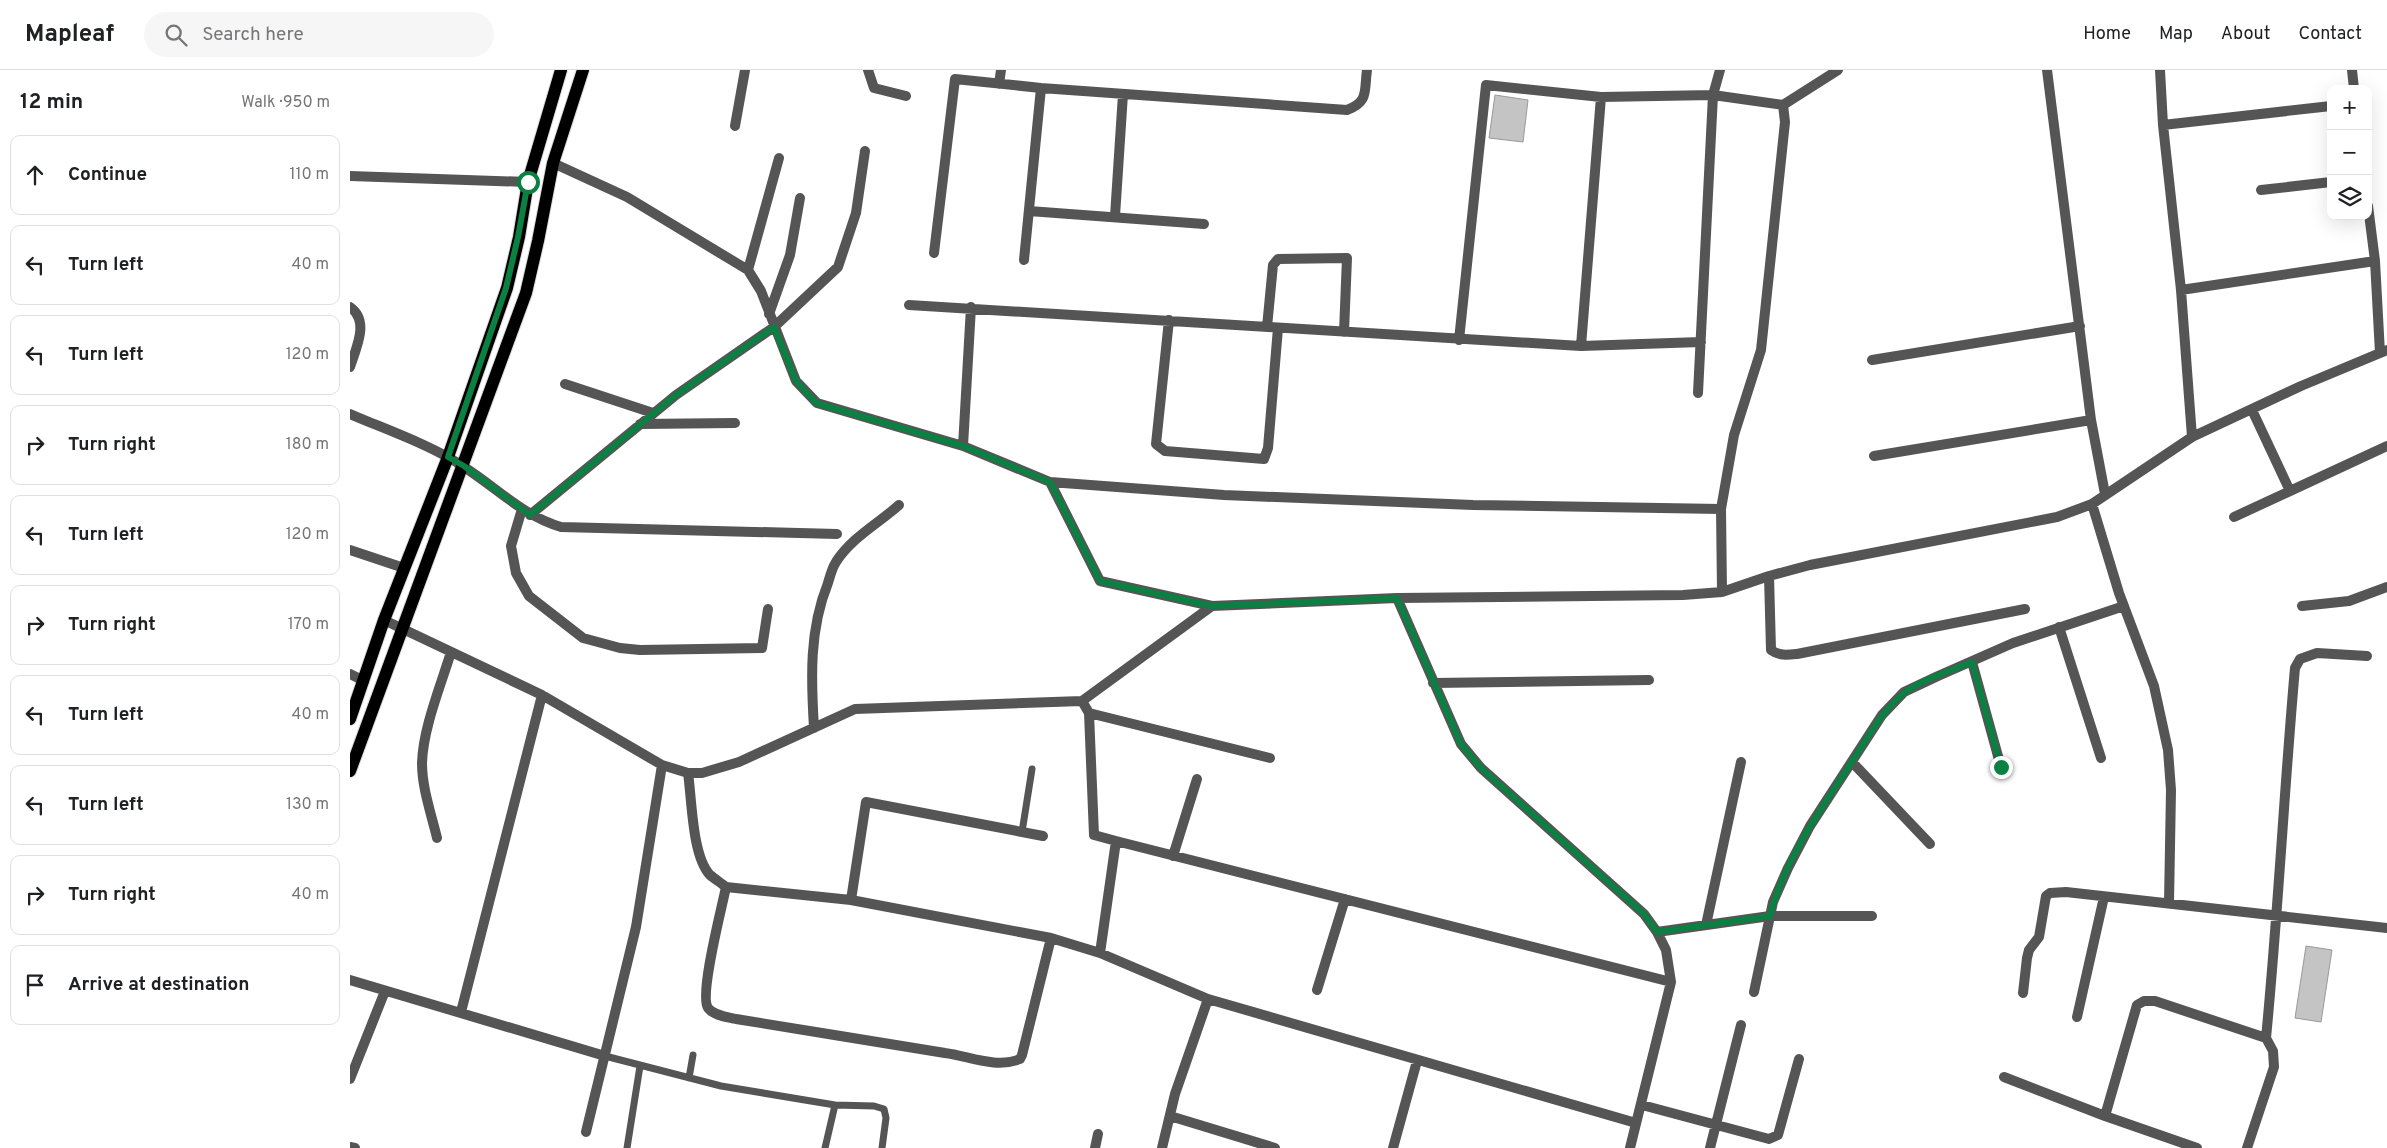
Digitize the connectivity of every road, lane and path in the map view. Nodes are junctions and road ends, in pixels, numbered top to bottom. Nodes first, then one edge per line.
1 (560, 70) edge
2 (583, 70) edge
3 (745, 70) edge
4 (868, 70) edge
5 (1001, 70) edge
6 (1366, 70) edge
7 (1720, 70) edge
8 (1838, 70) edge
9 (2047, 70) edge
10 (2160, 70) edge
11 (2352, 70) edge
12 (999, 84) junction
13 (2354, 85) edge
14 (1042, 88) junction
15 (1123, 94) junction
16 (1713, 95) junction
17 (906, 96) dead end
18 (1601, 97) junction
19 (1783, 105) junction
20 (2327, 106) edge
21 (2164, 125) junction
22 (735, 126) dead end
23 (866, 151) dead end
24 (778, 158) dead end
25 (553, 162) junction
26 (350, 176) edge
27 (528, 182) junction
28 (2327, 182) edge
29 (2261, 190) dead end
30 (800, 198) dead end
31 (1029, 211) junction
32 (1115, 216) junction
33 (2370, 220) edge
34 (1204, 224) dead end
35 (934, 253) dead end
36 (1024, 260) dead end
37 (2375, 262) junction
38 (748, 270) junction
39 (2181, 290) junction
40 (909, 305) dead end
41 (350, 307) edge
42 (971, 307) junction
43 (769, 314) junction
44 (1169, 320) junction
45 (2080, 326) junction
46 (774, 327) junction
47 (1267, 327) junction
48 (1278, 328) junction
49 (1344, 332) junction
50 (1459, 340) junction
51 (1701, 342) junction
52 (1581, 346) junction
53 (2383, 352) edge
54 (1872, 360) dead end
55 (350, 368) edge
56 (566, 384) dead end
57 (1698, 393) dead end
58 (2252, 410) junction
59 (654, 413) junction
60 (350, 414) edge
61 (2091, 420) junction
62 (735, 423) dead end
63 (640, 424) junction
64 (2192, 437) junction
65 (963, 446) junction
66 (2387, 446) edge
67 (1874, 456) dead end
68 (448, 457) junction
69 (464, 466) junction
70 (1050, 482) junction
71 (2290, 491) junction
72 (2105, 494) junction
73 (2092, 504) junction
74 (899, 505) dead end
75 (1721, 509) junction
76 (526, 512) junction
77 (2234, 516) dead end
78 (838, 534) dead end
79 (350, 550) edge
80 (404, 568) junction
81 (1769, 576) junction
82 (2387, 587) edge
83 (1722, 592) junction
84 (1397, 598) junction
85 (1212, 606) junction
86 (2124, 606) junction
87 (2302, 606) dead end
88 (768, 609) dead end
89 (2025, 609) dead end
90 (384, 620) junction
91 (2059, 627) junction
92 (402, 628) junction
93 (451, 652) junction
94 (2367, 656) dead end
95 (1972, 662) junction
96 (350, 674) edge
97 (1649, 680) dead end
98 (364, 681) junction
99 (1433, 683) junction
100 (542, 695) junction
101 (1082, 701) junction
102 (1089, 713) junction
103 (350, 719) edge
104 (814, 728) junction
105 (1270, 758) dead end
106 (2101, 758) dead end
107 (1742, 762) dead end
108 (1852, 762) junction
109 (662, 765) junction
110 (2001, 767) dead end
111 (1032, 769) dead end
112 (350, 771) edge
113 (688, 773) junction
114 (1197, 779) dead end
115 (1022, 832) junction
116 (1043, 836) dead end
117 (437, 838) dead end
118 (1116, 841) junction
119 (1930, 844) dead end
120 (1173, 856) junction
121 (726, 887) junction
122 (2104, 897) junction
123 (1344, 899) junction
124 (850, 900) junction
125 (2169, 902) junction
126 (2278, 915) junction
127 (1770, 916) junction
128 (1872, 916) dead end
129 (1706, 925) junction
130 (2387, 928) edge
131 (1657, 932) junction
132 (1051, 938) junction
133 (1100, 953) junction
134 (350, 980) edge
135 (1671, 982) junction
136 (1317, 990) dead end
137 (385, 991) junction
138 (1754, 992) dead end
139 (2023, 993) dead end
140 (1208, 1000) junction
141 (461, 1012) junction
142 (2077, 1017) dead end
143 (1741, 1024) dead end
144 (2266, 1038) junction
145 (605, 1056) junction
146 (693, 1056) dead end
147 (1799, 1059) dead end
148 (1416, 1061) junction
149 (640, 1066) junction
150 (2004, 1077) dead end
151 (689, 1078) junction
152 (350, 1080) edge
153 (835, 1105) junction
154 (1642, 1105) junction
155 (1170, 1116) junction
156 (2105, 1116) junction
157 (1636, 1123) junction
158 (1716, 1125) junction
159 (586, 1132) dead end
160 (1098, 1134) dead end
161 (350, 1146) edge
162 (355, 1148) edge
163 (627, 1148) edge
164 (825, 1148) edge
165 (882, 1148) edge
166 (1095, 1148) edge
167 (1162, 1148) edge
168 (1275, 1148) edge
169 (1394, 1148) edge
170 (1630, 1148) edge
171 (1710, 1148) edge
172 (2197, 1148) edge
173 (2247, 1148) edge

1 - 27 main road
2 - 25 main road
3 - 22 street
4 - 17 street
5 - 12 street
6 - 15 street
7 - 16 street
8 - 19 street
9 - 45 street
10 - 21 street
11 - 13 street
12 - 14 street
12 - 35 street
14 - 15 street
14 - 31 street
15 - 32 street
16 - 18 street
16 - 19 street
16 - 51 street
18 - 50 street
18 - 52 street
19 - 75 street
20 - 21 street
21 - 39 street
23 - 46 street
24 - 38 street
25 - 38 street
25 - 69 main road
26 - 27 street
27 - 68 main road
28 - 29 street
30 - 43 street
31 - 32 street
31 - 36 street
32 - 34 street
33 - 37 street
37 - 39 street
37 - 53 street
38 - 43 street
39 - 64 street
40 - 42 street
41 - 55 street
42 - 44 street
42 - 65 street
43 - 46 street
44 - 47 street
44 - 48 street
45 - 54 street
45 - 61 street
46 - 59 street
46 - 65 street
47 - 48 street
47 - 49 street
48 - 49 street
49 - 50 street
50 - 52 street
51 - 52 street
51 - 57 street
53 - 58 street
56 - 59 street
58 - 64 street
58 - 71 street
59 - 63 street
60 - 68 street
61 - 67 street
61 - 72 street
62 - 63 street
63 - 76 street
64 - 72 street
65 - 70 street
66 - 71 street
68 - 69 street
68 - 80 main road
69 - 76 street
69 - 92 main road
70 - 75 street
70 - 85 street
71 - 77 street
72 - 73 street
73 - 81 street
73 - 86 street
74 - 104 street
75 - 83 street
76 - 78 street
76 - 88 street
79 - 80 street
80 - 90 main road
81 - 83 street
81 - 89 street
82 - 87 street
83 - 84 street
84 - 85 street
84 - 99 street
85 - 101 street
86 - 91 street
86 - 125 street
90 - 92 street
90 - 98 main road
91 - 95 street
91 - 106 street
92 - 93 street
92 - 112 main road
93 - 100 street
93 - 117 street
94 - 126 street
95 - 108 street
95 - 110 street
96 - 98 street
97 - 99 street
98 - 103 main road
99 - 131 street
100 - 109 street
100 - 141 street
101 - 102 street
101 - 104 street
102 - 105 street
102 - 118 street
104 - 113 street
107 - 129 street
108 - 119 street
108 - 127 street
109 - 113 street
109 - 145 street
111 - 115 lane
113 - 121 street
114 - 120 street
115 - 116 street
115 - 124 street
118 - 120 street
118 - 133 street
120 - 123 street
121 - 124 street
121 - 132 street
122 - 125 street
122 - 139 street
122 - 142 street
123 - 135 street
123 - 136 street
124 - 132 street
125 - 126 street
126 - 130 street
126 - 144 street
127 - 128 street
127 - 129 street
127 - 138 street
129 - 131 street
131 - 135 street
132 - 133 street
133 - 140 street
134 - 137 street
135 - 154 street
137 - 141 street
137 - 152 street
140 - 148 street
140 - 155 street
141 - 145 street
143 - 158 street
144 - 156 street
144 - 173 street
145 - 149 lane
145 - 159 street
146 - 151 lane
147 - 158 street
148 - 157 street
148 - 169 street
149 - 151 lane
149 - 163 lane
150 - 156 street
151 - 153 lane
153 - 164 lane
153 - 165 lane
154 - 157 street
154 - 158 street
155 - 167 street
155 - 168 street
156 - 172 street
157 - 170 street
158 - 171 street
160 - 166 street
161 - 162 street

